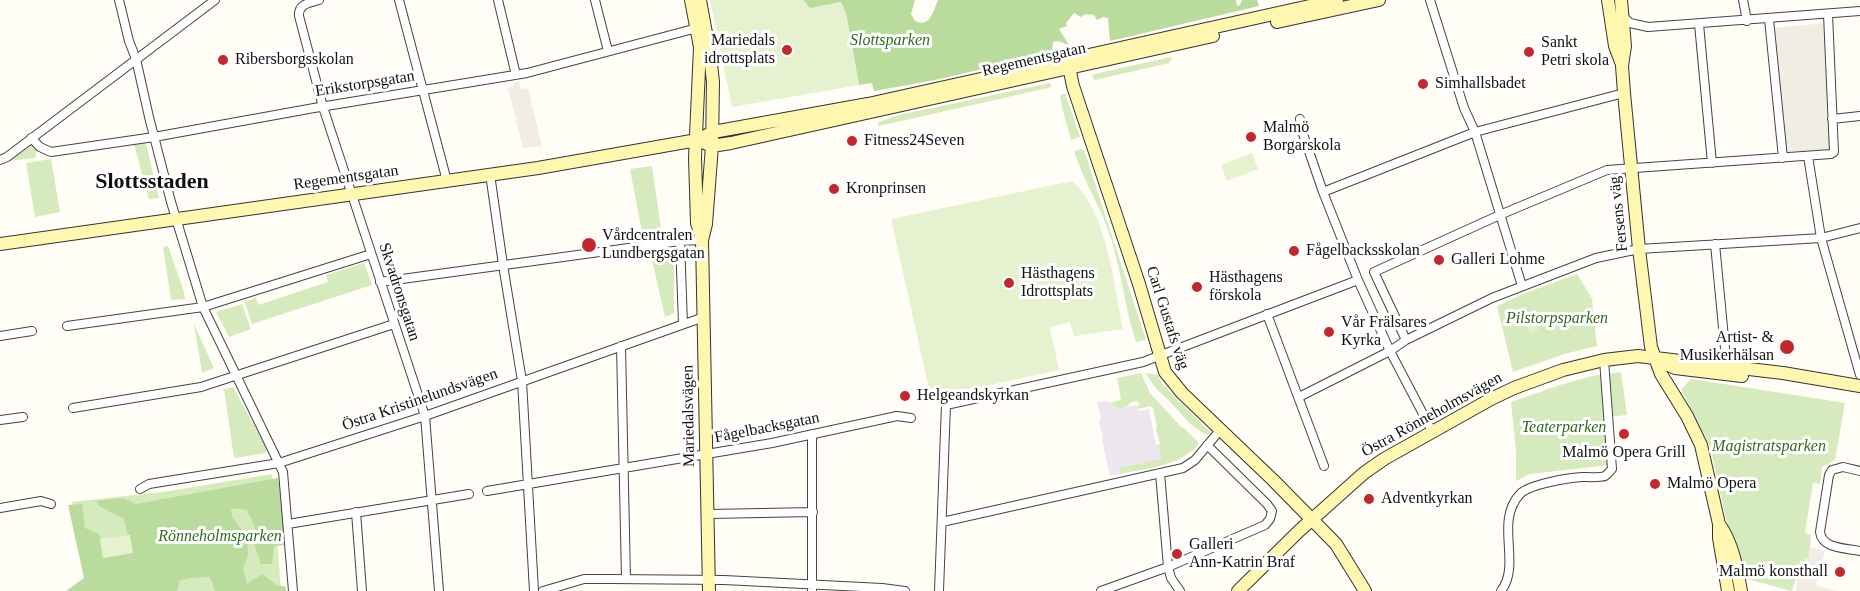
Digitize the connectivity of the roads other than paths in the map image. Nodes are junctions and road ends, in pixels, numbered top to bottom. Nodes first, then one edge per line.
1 (119, 0) edge
2 (215, 0) edge
3 (319, 0) edge
4 (399, 0) edge
5 (498, 0) edge
6 (595, 0) edge
7 (691, 0) edge
8 (700, 0) edge
9 (1338, 0) edge
10 (1378, 0) edge
11 (1430, 0) edge
12 (1608, 0) edge
13 (1621, 0) edge
14 (1743, 0) edge
15 (1860, 11) edge
16 (1828, 14) junction
17 (1769, 19) junction
18 (1622, 21) junction
19 (1747, 21) junction
20 (1699, 24) junction
21 (701, 27) junction
22 (608, 51) junction
23 (136, 59) junction
24 (1068, 65) junction
25 (1622, 66) junction
26 (516, 75) junction
27 (423, 90) junction
28 (1624, 93) junction
29 (323, 106) junction
30 (1860, 116) edge
31 (1300, 119) dead end
32 (1832, 119) junction
33 (713, 132) junction
34 (1475, 132) junction
35 (154, 137) junction
36 (32, 138) junction
37 (697, 140) junction
38 (712, 146) junction
39 (1808, 156) junction
40 (1783, 158) junction
41 (0, 160) edge
42 (1712, 163) junction
43 (1631, 168) junction
44 (490, 174) junction
45 (447, 181) junction
46 (1323, 192) junction
47 (351, 194) junction
48 (1502, 214) junction
49 (176, 218) junction
50 (1860, 228) edge
51 (1821, 238) junction
52 (702, 240) junction
53 (680, 241) junction
54 (0, 244) edge
55 (1714, 244) junction
56 (1639, 249) junction
57 (371, 254) junction
58 (503, 265) junction
59 (1358, 280) junction
60 (380, 282) junction
61 (1522, 286) junction
62 (203, 307) junction
63 (1267, 314) junction
64 (704, 317) junction
65 (394, 324) junction
66 (683, 324) junction
67 (67, 326) dead end
68 (32, 331) dead end
69 (0, 336) edge
70 (1406, 340) junction
71 (621, 346) junction
72 (1390, 351) junction
73 (1160, 355) junction
74 (1653, 357) junction
75 (1604, 360) junction
76 (1690, 370) junction
77 (1727, 370) junction
78 (236, 375) junction
79 (1860, 375) edge
80 (522, 381) junction
81 (1860, 386) edge
82 (1672, 392) junction
83 (1860, 394) edge
84 (1299, 397) junction
85 (73, 408) dead end
86 (425, 416) junction
87 (23, 417) dead end
88 (911, 418) dead end
89 (0, 420) edge
90 (1221, 429) junction
91 (1433, 432) junction
92 (812, 434) junction
93 (1207, 446) junction
94 (707, 455) junction
95 (279, 462) junction
96 (1324, 466) dead end
97 (624, 469) junction
98 (1860, 471) edge
99 (1160, 473) junction
100 (528, 484) junction
101 (140, 489) dead end
102 (487, 491) dead end
103 (469, 494) dead end
104 (433, 500) junction
105 (51, 504) dead end
106 (0, 508) edge
107 (356, 512) junction
108 (813, 512) junction
109 (709, 514) junction
110 (1314, 520) junction
111 (942, 522) junction
112 (288, 524) junction
113 (1719, 524) junction
114 (1860, 551) edge
115 (1168, 567) junction
116 (626, 579) junction
117 (709, 585) edge
118 (812, 588) edge
119 (293, 591) edge
120 (362, 591) edge
121 (439, 591) edge
122 (534, 591) edge
123 (543, 591) edge
124 (905, 591) edge
125 (939, 591) edge
126 (1101, 591) edge
127 (1180, 591) edge
128 (1238, 591) edge
129 (1365, 591) edge
130 (1501, 591) edge
131 (1728, 591) edge
132 (1741, 591) edge

1 - 23 street
2 - 23 street
3 - 29 street, Skvadronsgatan
4 - 27 street
5 - 26 street
6 - 22 street
7 - 21 main road, Mariedalsvägen
8 - 21 main road, Mariedalsvägen
9 - 24 main road, Regementsgatan
10 - 24 main road, Regementsgatan
11 - 34 street
12 - 25 main road, Fersens väg
13 - 18 main road, Fersens väg
14 - 19 street
15 - 16 street
16 - 17 street
16 - 32 street
17 - 19 street
17 - 40 street
18 - 20 street
18 - 25 main road, Fersens väg
19 - 20 street
20 - 42 street
21 - 22 street, Erikstorpsgatan
21 - 33 main road, Mariedalsvägen
21 - 37 main road, Mariedalsvägen
22 - 26 street, Erikstorpsgatan
23 - 35 street
23 - 36 street
24 - 33 main road, Regementsgatan
24 - 38 main road, Regementsgatan
24 - 73 main road, Carl Gustafs väg
25 - 28 main road, Fersens väg
26 - 27 street, Erikstorpsgatan
27 - 29 street, Erikstorpsgatan
27 - 45 street
28 - 34 street
28 - 43 main road, Fersens väg
29 - 35 street, Erikstorpsgatan
29 - 47 street, Skvadronsgatan
30 - 32 street
31 - 46 street
32 - 39 street
33 - 37 main road, Regementsgatan
33 - 38 main road, Mariedalsvägen
34 - 46 street
34 - 48 street
35 - 36 street, Erikstorpsgatan
35 - 49 street
36 - 41 street
37 - 38 main road
37 - 44 main road, Regementsgatan
37 - 52 main road, Mariedalsvägen
38 - 52 main road, Mariedalsvägen
39 - 40 street
39 - 51 street
40 - 42 street
42 - 43 street
43 - 48 street
43 - 56 main road, Fersens väg
44 - 45 main road, Regementsgatan
44 - 58 street
45 - 47 main road, Regementsgatan
46 - 59 street
47 - 49 main road, Regementsgatan
47 - 57 street, Skvadronsgatan
48 - 61 street
48 - 70 street
49 - 54 main road, Regementsgatan
49 - 62 street
50 - 51 street
51 - 55 street
51 - 79 street
52 - 53 street
52 - 64 main road, Mariedalsvägen
53 - 58 street
53 - 66 street
55 - 56 street
55 - 77 street
56 - 61 street
56 - 74 main road, Fersens väg
57 - 60 street, Skvadronsgatan
57 - 62 street
58 - 60 street
58 - 80 street
59 - 63 street
59 - 72 street
60 - 65 street, Skvadronsgatan
61 - 70 street
62 - 67 street
62 - 78 street
63 - 73 street
63 - 84 street
64 - 66 street, Östra Kristinelundsvägen
64 - 94 main road, Mariedalsvägen
65 - 78 street
65 - 86 street, Skvadronsgatan
66 - 71 street, Östra Kristinelundsvägen
68 - 69 street
70 - 72 street
71 - 80 street, Östra Kristinelundsvägen
71 - 97 street
72 - 84 street
72 - 91 street
73 - 90 main road, Carl Gustafs väg
73 - 111 street
74 - 75 main road, Östra Rönneholmsvägen
74 - 76 main road, Östra Rönneholmsvägen
74 - 77 main road, Östra Rönneholmsvägen
74 - 82 main road, Fersens väg
75 - 91 main road, Östra Rönneholmsvägen
75 - 130 street
76 - 77 main road, Östra Rönneholmsvägen
76 - 82 main road
77 - 81 main road, Östra Rönneholmsvägen
77 - 83 main road, Östra Rönneholmsvägen
78 - 85 street
78 - 95 street
80 - 86 street, Östra Kristinelundsvägen
80 - 100 street
82 - 113 main road, Fersens väg
84 - 96 street
86 - 95 street, Östra Kristinelundsvägen
86 - 104 street, Skvadronsgatan
87 - 89 street
88 - 92 street, Fågelbacksgatan
90 - 93 street
90 - 110 main road, Carl Gustafs väg
91 - 110 main road, Östra Rönneholmsvägen
92 - 94 street, Fågelbacksgatan
92 - 108 street
93 - 99 street
93 - 115 street
94 - 97 street, Fågelbacksgatan
94 - 109 main road, Mariedalsvägen
95 - 101 street, Östra Kristinelundsvägen
95 - 112 street
97 - 100 street, Fågelbacksgatan
97 - 116 street
98 - 114 street
99 - 111 street
99 - 115 street
100 - 102 street, Fågelbacksgatan
100 - 122 street
103 - 104 street
104 - 107 street
104 - 121 street, Skvadronsgatan
105 - 106 street
107 - 112 street
107 - 120 street
108 - 109 street
108 - 118 street
109 - 117 main road, Mariedalsvägen
110 - 128 main road, Östra Rönneholmsvägen
110 - 129 main road, Carl Gustafs väg
111 - 125 street
112 - 119 street
113 - 131 main road
113 - 132 main road
115 - 126 street
115 - 127 street
116 - 117 street
116 - 123 street
117 - 118 street
118 - 124 street

